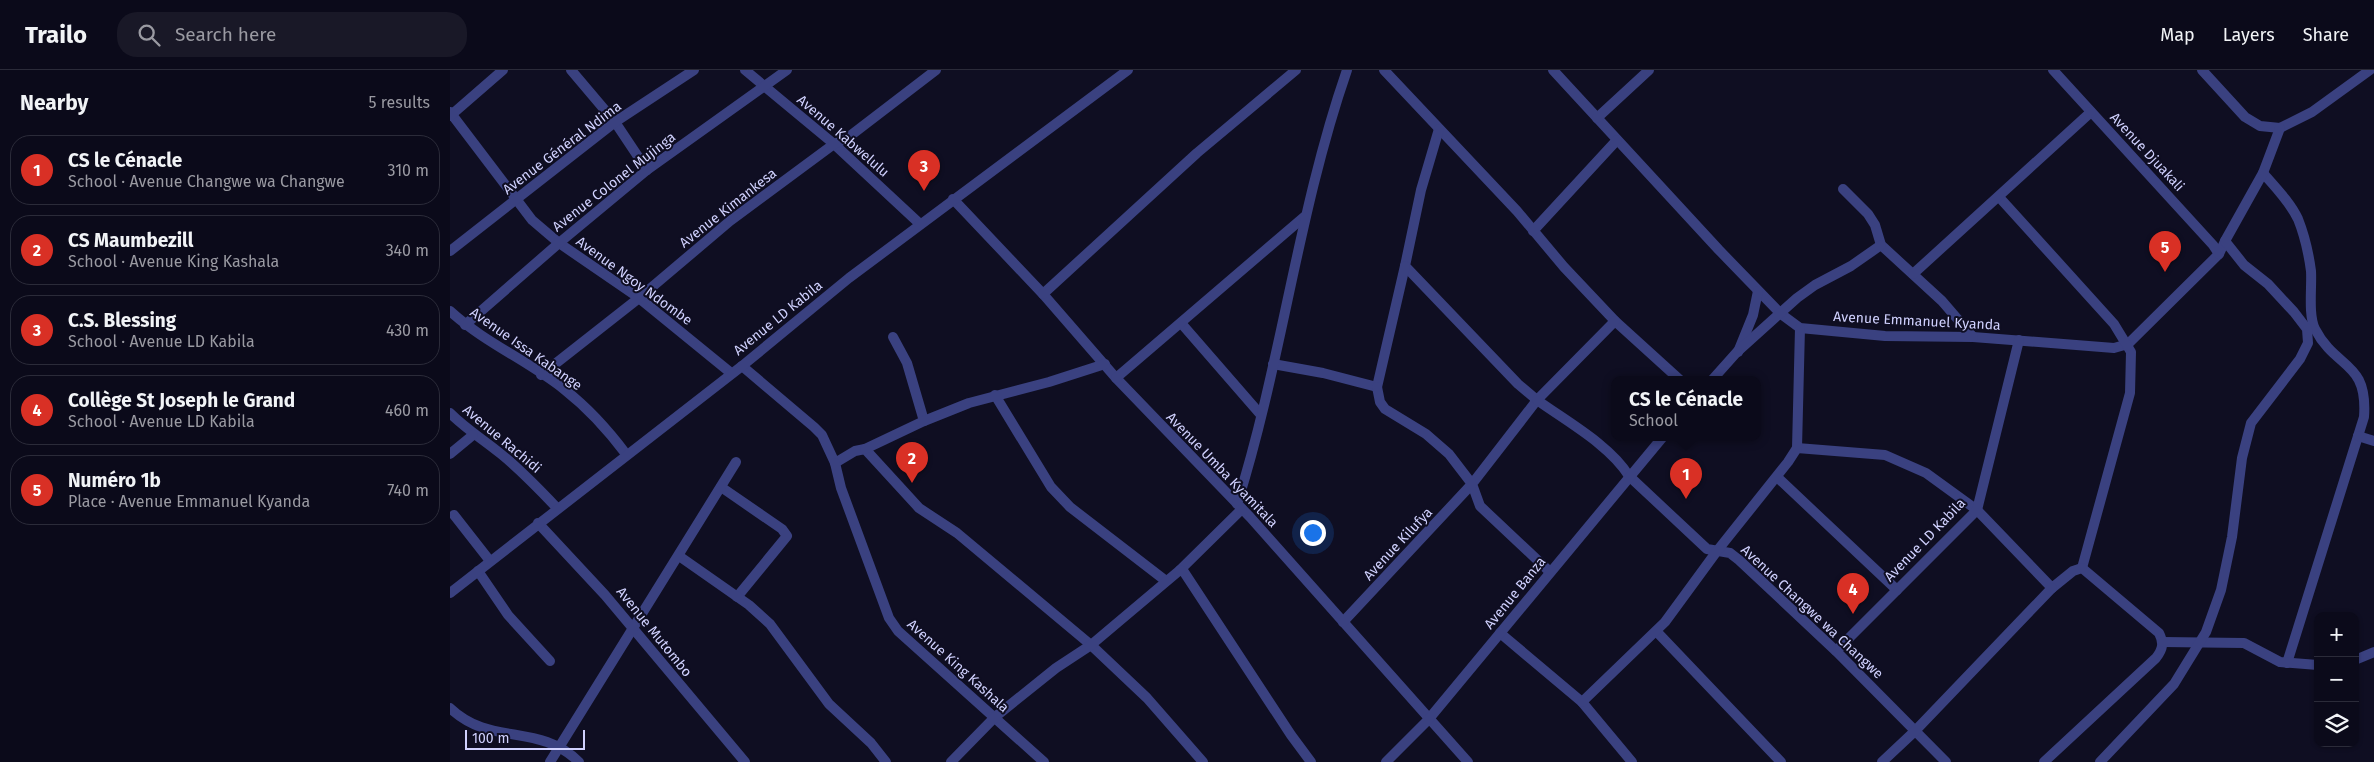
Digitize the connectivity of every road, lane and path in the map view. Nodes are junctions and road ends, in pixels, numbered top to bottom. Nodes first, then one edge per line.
1 (503, 70) edge
2 (571, 70) edge
3 (694, 70) edge
4 (745, 70) edge
5 (787, 70) edge
6 (936, 70) edge
7 (1128, 70) edge
8 (1296, 70) edge
9 (1347, 70) edge
10 (1384, 70) edge
11 (1553, 70) edge
12 (1648, 70) edge
13 (2053, 70) edge
14 (2202, 70) edge
15 (2370, 70) edge
16 (764, 87) junction
17 (2092, 112) junction
18 (451, 114) edge
19 (1597, 118) junction
20 (615, 122) junction
21 (2280, 128) junction
22 (1439, 129) junction
23 (1617, 140) junction
24 (834, 144) junction
25 (647, 170) junction
26 (2263, 173) junction
27 (1843, 189) dead end
28 (1998, 196) junction
29 (953, 199) junction
30 (516, 201) junction
31 (1304, 217) junction
32 (920, 224) junction
33 (1534, 231) junction
34 (2225, 241) junction
35 (559, 243) junction
36 (1881, 245) junction
37 (450, 251) edge
38 (2219, 254) junction
39 (1405, 266) junction
40 (1913, 274) junction
41 (1758, 292) junction
42 (1043, 294) junction
43 (639, 298) junction
44 (450, 311) edge
45 (1781, 314) junction
46 (1614, 321) junction
47 (1180, 323) junction
48 (465, 325) junction
49 (1800, 328) junction
50 (2310, 328) junction
51 (893, 337) dead end
52 (1973, 337) junction
53 (2019, 340) junction
54 (2128, 344) junction
55 (1737, 352) junction
56 (1105, 364) junction
57 (1273, 364) junction
58 (742, 366) junction
59 (731, 373) junction
60 (541, 375) junction
61 (1676, 376) edge
62 (1716, 376) edge
63 (1116, 378) junction
64 (1377, 387) junction
65 (995, 396) junction
66 (1536, 400) junction
67 (450, 413) edge
68 (1260, 415) junction
69 (924, 421) junction
70 (473, 434) junction
71 (2358, 436) junction
72 (1659, 441) edge
73 (2374, 441) edge
74 (1797, 448) junction
75 (864, 449) junction
76 (450, 454) edge
77 (626, 454) junction
78 (736, 462) dead end
79 (835, 463) junction
80 (1628, 476) junction
81 (1777, 477) junction
82 (1472, 484) junction
83 (722, 487) junction
84 (1239, 506) junction
85 (557, 508) junction
86 (1977, 510) junction
87 (454, 515) dead end
88 (538, 523) junction
89 (1717, 551) junction
90 (679, 556) junction
91 (490, 561) junction
92 (2082, 568) junction
93 (1180, 570) junction
94 (478, 571) junction
95 (1550, 572) junction
96 (1166, 581) junction
97 (2052, 588) junction
98 (1896, 590) junction
99 (450, 593) edge
100 (737, 597) junction
101 (1343, 622) junction
102 (634, 628) junction
103 (1657, 632) junction
104 (1500, 633) junction
105 (2163, 642) junction
106 (2198, 642) junction
107 (1091, 645) junction
108 (1836, 651) junction
109 (2374, 652) edge
110 (2359, 658) edge
111 (550, 661) dead end
112 (2287, 663) junction
113 (2314, 665) edge
114 (1582, 702) junction
115 (450, 708) edge
116 (995, 718) junction
117 (1428, 720) junction
118 (1915, 731) junction
119 (559, 747) junction
120 (550, 762) edge
121 (578, 762) edge
122 (745, 762) edge
123 (886, 762) edge
124 (951, 762) edge
125 (1044, 762) edge
126 (1203, 762) edge
127 (1312, 762) edge
128 (1386, 762) edge
129 (1468, 762) edge
130 (1632, 762) edge
131 (1782, 762) edge
132 (1882, 762) edge
133 (1946, 762) edge
134 (2044, 762) edge
135 (2100, 762) edge

1 - 18 street
2 - 20 street
3 - 20 street, Avenue Général Ndima
4 - 16 street, Avenue Kabwelulu
5 - 16 street, Avenue Colonel Mujinga
6 - 24 street, Avenue Kimankesa
7 - 29 street, Avenue LD Kabila
8 - 42 street
9 - 31 street
10 - 22 street
11 - 19 street
12 - 19 street
13 - 17 street, Avenue Djuakali
14 - 21 street
15 - 21 street
16 - 24 street, Avenue Kabwelulu
16 - 25 street, Avenue Colonel Mujinga
17 - 28 street
17 - 38 street, Avenue Djuakali
18 - 30 street, Avenue Ngoy Ndombe
19 - 23 street
20 - 25 street
20 - 30 street, Avenue Général Ndima
21 - 26 street
22 - 33 street
22 - 39 street
23 - 33 street
23 - 41 street
24 - 32 street, Avenue Kabwelulu
24 - 43 street, Avenue Kimankesa
25 - 35 street, Avenue Colonel Mujinga
26 - 34 street
26 - 50 street
27 - 36 street
28 - 40 street
28 - 54 street
29 - 32 street, Avenue LD Kabila
29 - 42 street, Avenue Umba Kyamitala
30 - 35 street, Avenue Ngoy Ndombe
30 - 37 street, Avenue Général Ndima
31 - 47 street
31 - 57 street
32 - 58 street, Avenue LD Kabila
33 - 46 street
34 - 38 street
34 - 50 street
35 - 43 street, Avenue Ngoy Ndombe
35 - 48 street, Avenue Colonel Mujinga
36 - 40 street
36 - 45 street
38 - 54 street
39 - 64 street
39 - 66 street, Avenue Changwe wa Changwe
40 - 52 street
41 - 45 street
41 - 55 street
42 - 56 street, Avenue Umba Kyamitala
43 - 59 street, Avenue Ngoy Ndombe
43 - 60 street, Avenue Kimankesa
44 - 48 street, Avenue Issa Kabange
45 - 49 street
45 - 55 street
46 - 61 street
46 - 66 street, Avenue Kilufya
47 - 63 street
47 - 68 street
48 - 60 street, Avenue Issa Kabange
49 - 52 street, Avenue Emmanuel Kyanda
49 - 74 street
50 - 71 street
50 - 106 street
51 - 69 street
52 - 53 street, Avenue Emmanuel Kyanda
53 - 54 street, Avenue Emmanuel Kyanda
53 - 86 street, Avenue LD Kabila
54 - 92 street
55 - 62 street
56 - 63 street, Avenue Umba Kyamitala
56 - 65 street
57 - 64 street
57 - 68 street
58 - 59 street, Avenue LD Kabila
58 - 79 street, Avenue King Kashala
59 - 77 street, Avenue LD Kabila
60 - 77 street, Avenue Issa Kabange
63 - 84 street, Avenue Umba Kyamitala
64 - 82 street
65 - 69 street
65 - 96 street
66 - 80 street, Avenue Changwe wa Changwe
66 - 82 street, Avenue Kilufya
67 - 70 street, Avenue Rachidi
68 - 84 street
69 - 75 street
70 - 76 street
70 - 85 street, Avenue Rachidi
71 - 73 street
71 - 112 street
72 - 80 street, Avenue Banza
74 - 81 street
74 - 86 street
75 - 79 street
75 - 107 street
77 - 85 street, Avenue LD Kabila
78 - 83 street
79 - 116 street, Avenue King Kashala
80 - 89 street, Avenue Changwe wa Changwe
80 - 95 street, Avenue Banza
81 - 89 street
81 - 98 street
82 - 95 street
82 - 101 street, Avenue Kilufya
83 - 90 street
83 - 100 street
84 - 93 street
84 - 101 street, Avenue Umba Kyamitala
85 - 88 street, Avenue LD Kabila
86 - 97 street
86 - 98 street, Avenue LD Kabila
87 - 91 street
88 - 91 street, Avenue LD Kabila
88 - 102 street, Avenue Mutombo
89 - 103 street
89 - 108 street, Avenue Changwe wa Changwe
90 - 100 street
90 - 102 street
91 - 94 street, Avenue LD Kabila
92 - 97 street
92 - 105 street
93 - 96 street
93 - 127 street
94 - 99 street, Avenue LD Kabila
94 - 111 street
95 - 104 street, Avenue Banza
96 - 107 street
97 - 118 street
98 - 108 street, Avenue LD Kabila
100 - 123 street
101 - 117 street, Avenue Umba Kyamitala
102 - 119 street
102 - 122 street, Avenue Mutombo
103 - 114 street
103 - 131 street
104 - 114 street
104 - 117 street, Avenue Banza
105 - 106 street
105 - 134 street
106 - 112 street
106 - 135 street
107 - 116 street
107 - 126 street
108 - 118 street, Avenue Changwe wa Changwe
109 - 110 street
112 - 113 street
114 - 130 street
115 - 119 street
116 - 124 street
116 - 125 street, Avenue King Kashala
117 - 128 street, Avenue Banza
117 - 129 street, Avenue Umba Kyamitala
118 - 132 street
118 - 133 street, Avenue Changwe wa Changwe
119 - 120 street
119 - 121 street

